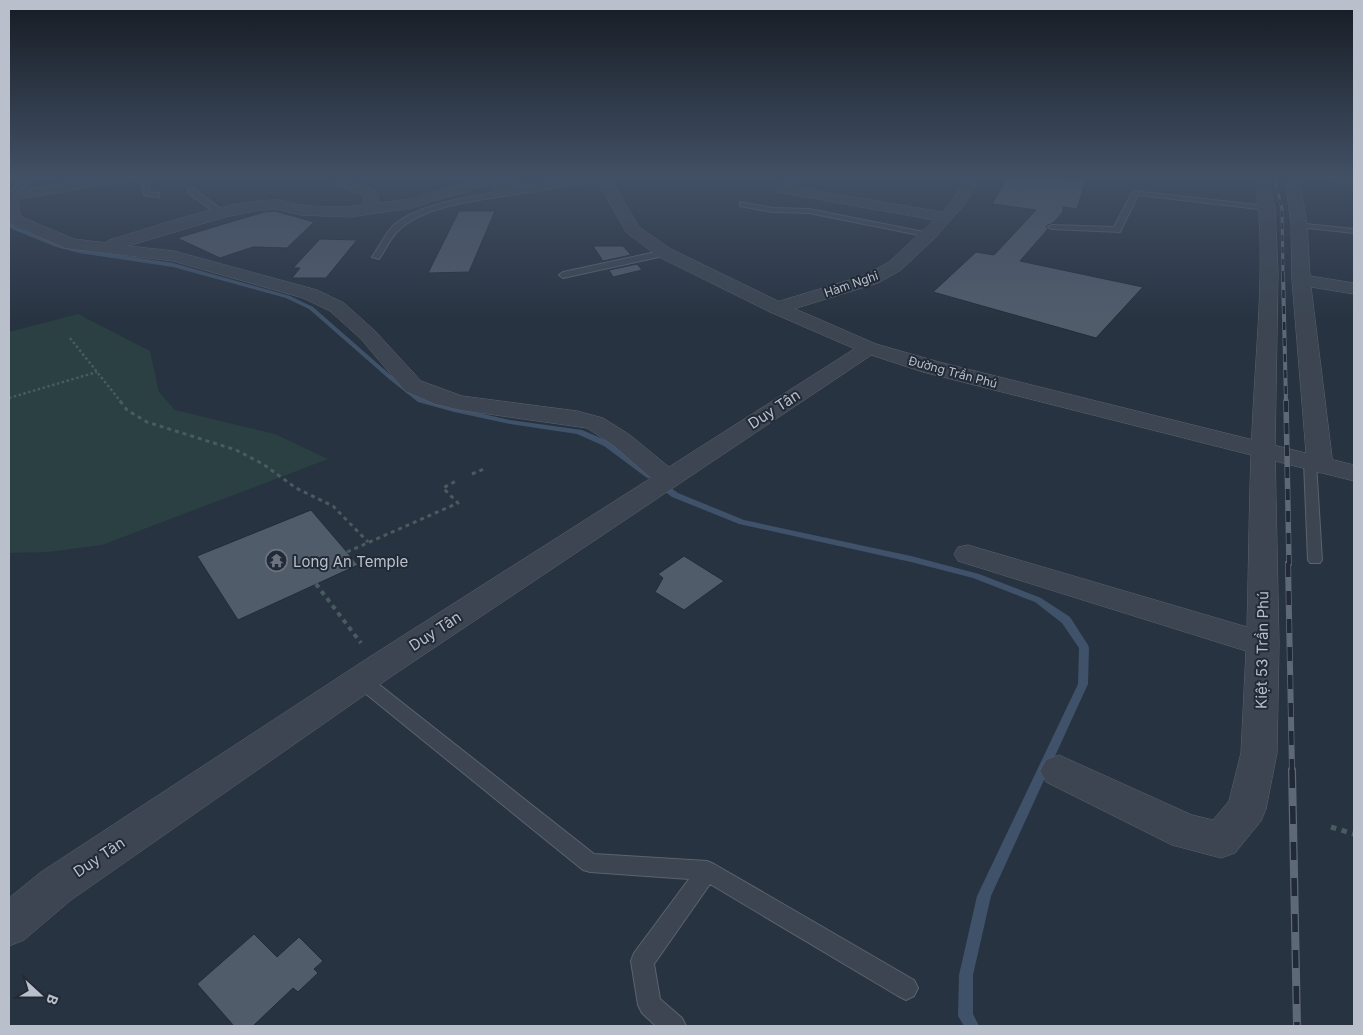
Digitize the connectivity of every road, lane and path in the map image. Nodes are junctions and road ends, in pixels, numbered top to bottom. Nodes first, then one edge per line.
1 (26, 224) edge
2 (182, 224) edge
3 (399, 224) edge
4 (630, 224) edge
5 (876, 224) edge
6 (939, 224) edge
7 (1120, 224) edge
8 (1268, 224) edge
9 (1299, 225) joint
10 (1052, 227) dead end
11 (1354, 230) edge
12 (929, 235) junction
13 (99, 248) junction
14 (665, 253) junction
15 (376, 257) dead end
16 (563, 275) dead end
17 (1301, 280) junction
18 (1354, 288) edge
19 (777, 308) junction
20 (70, 338) dead end
21 (869, 348) junction
22 (97, 372) junction
23 (9, 398) edge
24 (1263, 450) junction
25 (1315, 463) junction
26 (486, 468) dead end
27 (472, 474) dead end
28 (1354, 474) edge
29 (456, 481) dead end
30 (661, 483) junction
31 (368, 542) junction
32 (347, 552) dead end
33 (968, 554) dead end
34 (1315, 560) dead end
35 (316, 584) dead end
36 (1263, 644) junction
37 (371, 674) junction
38 (1059, 771) dead end
39 (1330, 827) dead end
40 (1354, 834) edge
41 (707, 871) junction
42 (9, 925) edge
43 (906, 988) dead end
44 (674, 1026) edge

1 - 13 street
2 - 13 street
3 - 15 lane
4 - 14 street, Đường Trần Phú
5 - 12 lane
6 - 12 street, Hàm Nghi
7 - 10 lane
8 - 24 street, Kiệt 53 Trần Phú
9 - 11 lane
9 - 17 street
12 - 19 street, Hàm Nghi
13 - 30 street
14 - 16 lane
14 - 19 street, Đường Trần Phú
17 - 18 street
17 - 25 street
19 - 21 street, Đường Trần Phú
20 - 22 path
21 - 24 street, Đường Trần Phú
21 - 30 street, Duy Tân
22 - 23 path
22 - 31 path
24 - 25 street, Đường Trần Phú
24 - 36 street, Kiệt 53 Trần Phú
25 - 28 street, Đường Trần Phú
25 - 34 lane
26 - 27 path
29 - 31 path
30 - 37 street, Duy Tân
31 - 32 path
33 - 36 street
35 - 37 path
36 - 38 street, Kiệt 53 Trần Phú
37 - 41 lane
37 - 42 street, Duy Tân
39 - 40 path
41 - 43 lane
41 - 44 lane

